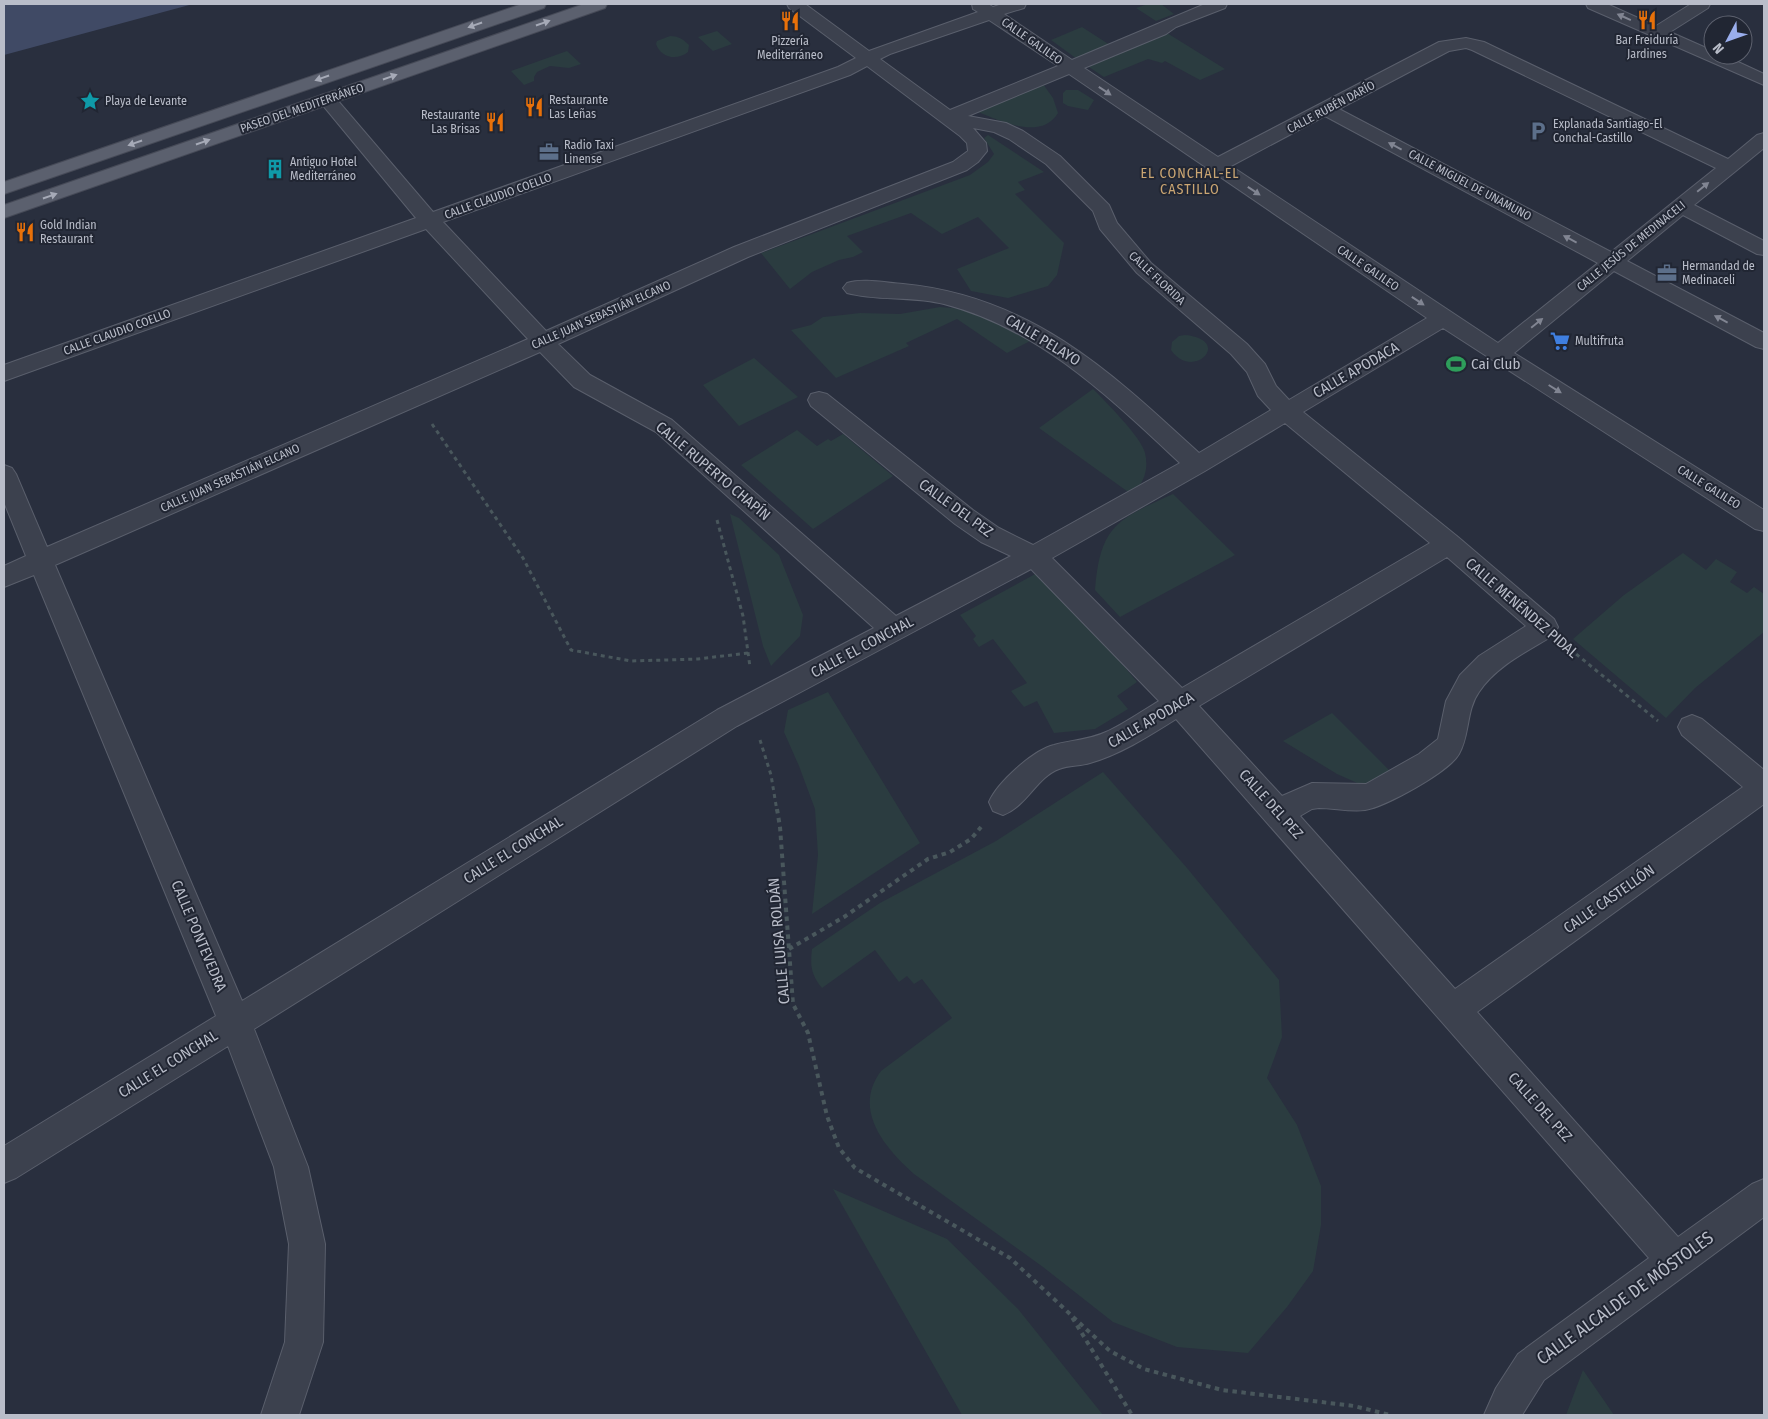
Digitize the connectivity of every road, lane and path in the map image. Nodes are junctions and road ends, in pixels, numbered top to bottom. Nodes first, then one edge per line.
1 (538, 4) edge
2 (599, 4) edge
3 (795, 4) edge
4 (1018, 4) edge
5 (1219, 4) edge
6 (1594, 4) edge
7 (1702, 4) edge
8 (984, 8) edge
9 (1658, 32) junction
10 (868, 59) junction
11 (1069, 67) junction
12 (1764, 80) edge
13 (326, 99) junction
14 (1326, 109) junction
15 (947, 118) junction
16 (1762, 144) edge
17 (1216, 166) junction
18 (1730, 166) junction
19 (4, 188) edge
20 (1680, 206) junction
21 (4, 212) edge
22 (430, 221) junction
23 (1764, 250) edge
24 (1613, 262) junction
25 (854, 288) dead end
26 (1443, 318) junction
27 (544, 341) junction
28 (1764, 342) edge
29 (1499, 354) junction
30 (4, 372) edge
31 (416, 397) junction
32 (819, 400) dead end
33 (1286, 410) junction
34 (1197, 465) junction
35 (4, 474) edge
36 (716, 514) dead end
37 (1764, 522) edge
38 (1449, 544) junction
39 (1034, 556) junction
40 (40, 560) junction
41 (4, 577) edge
42 (1545, 627) junction
43 (894, 630) junction
44 (748, 653) junction
45 (754, 704) junction
46 (1180, 704) junction
47 (1692, 727) joint
48 (1764, 787) edge
49 (1003, 802) joint
50 (1278, 813) junction
51 (789, 949) junction
52 (1454, 1010) junction
53 (235, 1022) junction
54 (4, 1166) edge
55 (1764, 1196) edge
56 (1675, 1260) junction
57 (1070, 1314) junction
58 (280, 1415) edge
59 (1132, 1415) edge
60 (1390, 1415) edge
61 (1503, 1415) edge

1 -> 19 main road, PASEO DEL MEDITERRÁNEO
13 -> 2 main road, PASEO DEL MEDITERRÁNEO
3 - 10 street, CALLE JUAN SEBASTIÁN ELCANO
4 - 8 street, CALLE CLAUDIO COELLO
5 - 11 street
9 -> 6 street
7 - 9 street
8 - 10 street, CALLE CLAUDIO COELLO
8 - 11 street, CALLE GALILEO
9 - 12 street
10 - 15 street, CALLE JUAN SEBASTIÁN ELCANO
10 - 22 street, CALLE CLAUDIO COELLO
11 - 15 street
11 -> 17 street, CALLE GALILEO
21 -> 13 main road, PASEO DEL MEDITERRÁNEO
13 - 22 street, CALLE RUPERTO CHAPÍN
14 - 17 street, CALLE RUBÉN DARÍO
14 - 18 street, CALLE RUBÉN DARÍO
24 -> 14 street, CALLE MIGUEL DE UNAMUNO
15 - 27 street, CALLE JUAN SEBASTIÁN ELCANO
15 - 33 street, CALLE FLORIDA
16 - 18 street, CALLE JESÚS DE MEDINACELI
17 -> 26 street, CALLE GALILEO
20 -> 18 street, CALLE JESÚS DE MEDINACELI
20 - 23 street
20 - 24 street, CALLE JESÚS DE MEDINACELI
22 - 27 street, CALLE RUPERTO CHAPÍN
22 - 30 street, CALLE CLAUDIO COELLO
28 -> 24 street, CALLE MIGUEL DE UNAMUNO
29 -> 24 street, CALLE JESÚS DE MEDINACELI
25 - 34 street, CALLE PELAYO
26 - 29 street, CALLE GALILEO
26 - 33 street, CALLE APODACA
27 - 31 street, CALLE JUAN SEBASTIÁN ELCANO
27 - 43 street, CALLE RUPERTO CHAPÍN
29 -> 37 street, CALLE GALILEO
31 - 40 street, CALLE JUAN SEBASTIÁN ELCANO
31 - 44 path
32 - 39 street, CALLE DEL PEZ
33 - 34 street, CALLE APODACA
33 - 38 street, CALLE MENÉNDEZ PIDAL
34 - 39 street, CALLE APODACA
35 - 40 street, CALLE PONTEVEDRA
36 - 44 path, CALLE LUISA ROLDÁN
38 - 42 street, CALLE MENÉNDEZ PIDAL
38 - 46 street, CALLE APODACA
39 - 43 street, CALLE EL CONCHAL
39 - 46 street, CALLE DEL PEZ
40 - 41 street, CALLE JUAN SEBASTIÁN ELCANO
40 - 53 street, CALLE PONTEVEDRA
42 - 47 path, CALLE MENÉNDEZ PIDAL
42 - 50 street
43 - 45 street, CALLE EL CONCHAL
44 - 45 path, CALLE LUISA ROLDÁN
45 - 51 path, CALLE LUISA ROLDÁN
45 - 53 street, CALLE EL CONCHAL
46 - 49 street, CALLE APODACA
46 - 50 street, CALLE DEL PEZ
47 - 48 street
48 - 52 street, CALLE CASTELLÓN
49 - 51 path
50 - 52 street, CALLE DEL PEZ
51 - 57 path, CALLE LUISA ROLDÁN
52 - 56 street, CALLE DEL PEZ
53 - 54 street, CALLE EL CONCHAL
53 - 58 street, CALLE PONTEVEDRA
55 - 56 street, CALLE ALCALDE DE MÓSTOLES
56 - 61 street, CALLE ALCALDE DE MÓSTOLES
57 - 59 path, CALLE LUISA ROLDÁN
57 - 60 path

